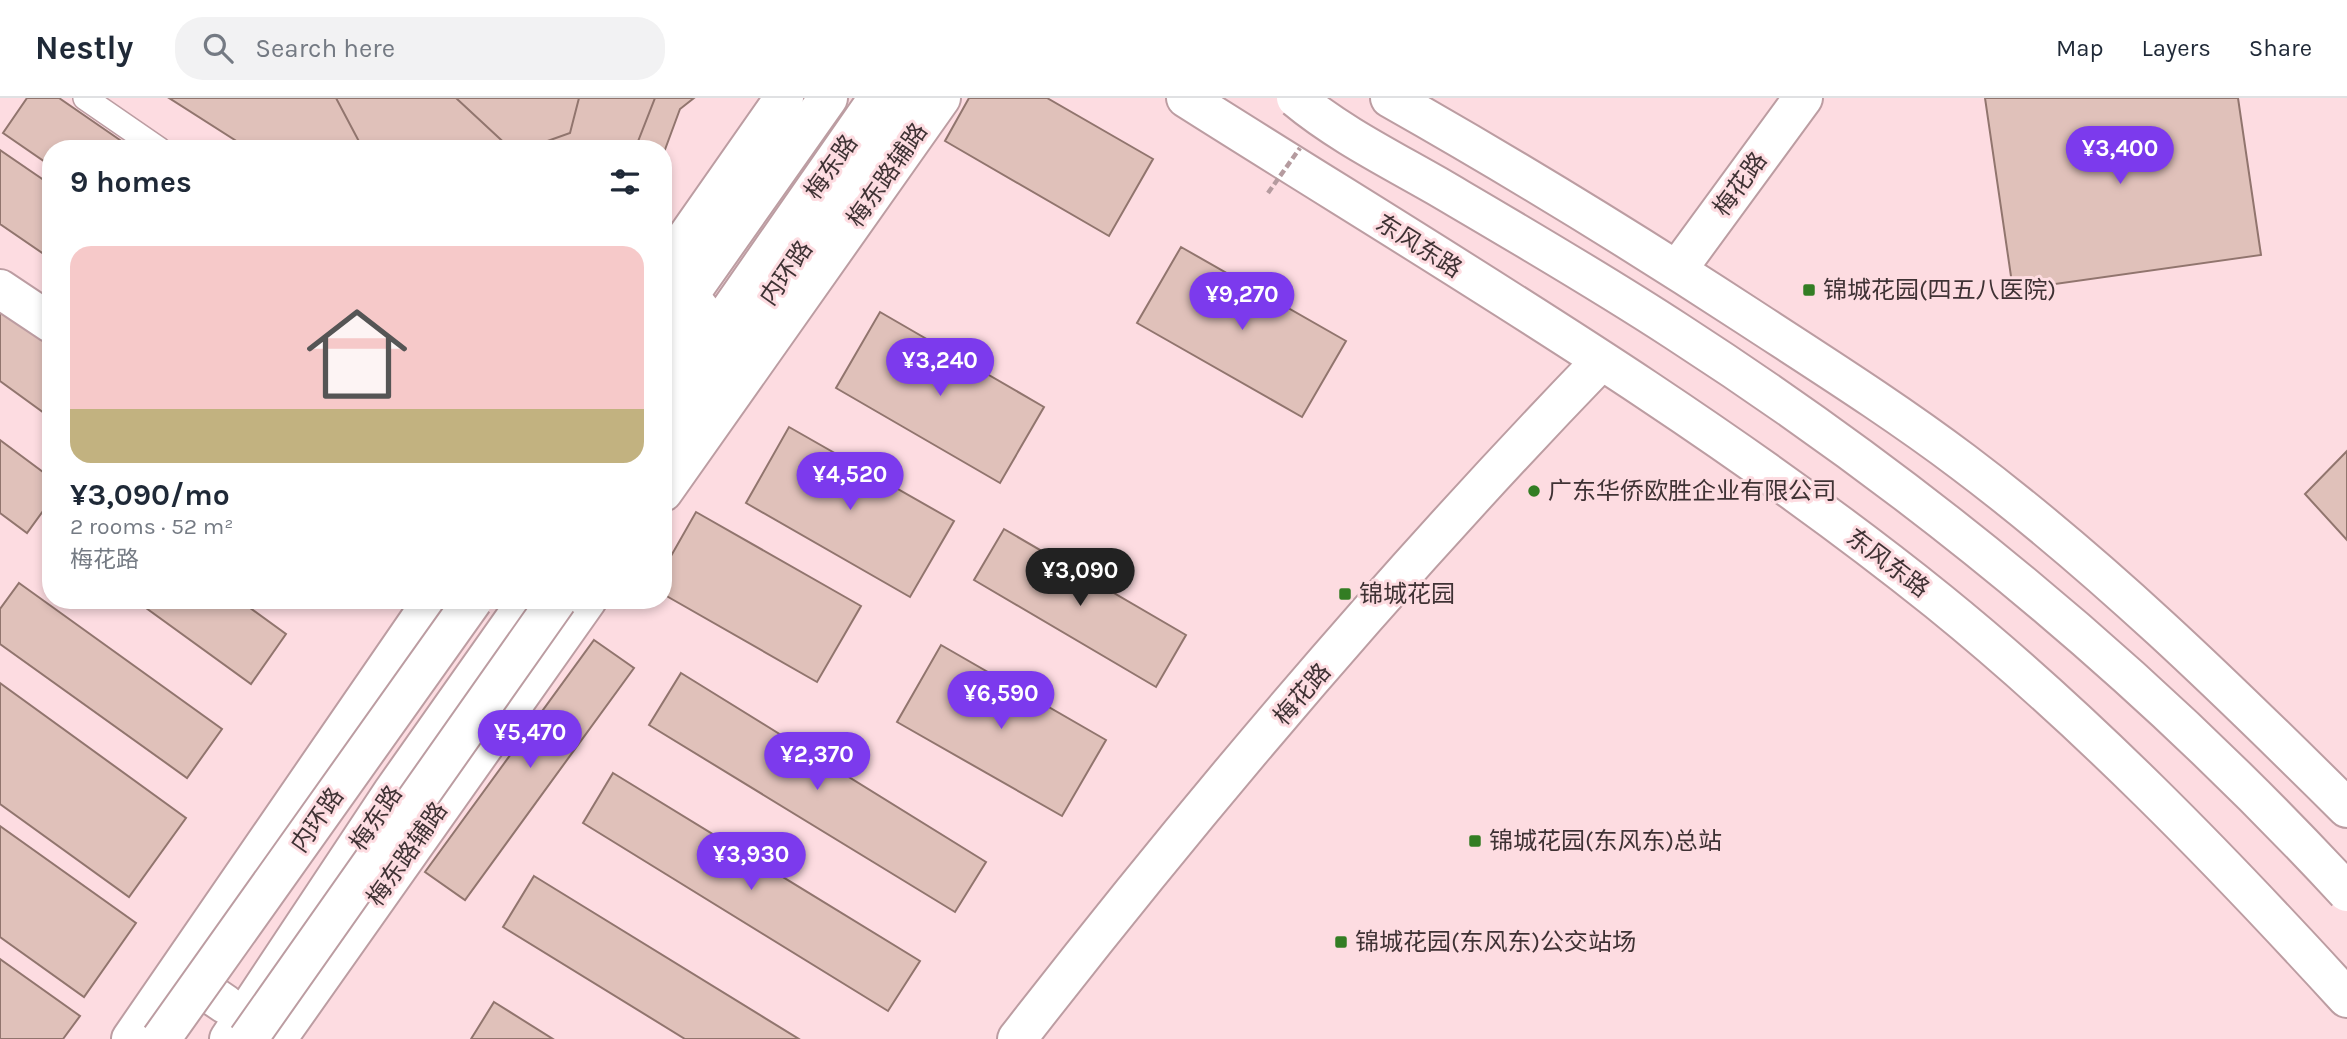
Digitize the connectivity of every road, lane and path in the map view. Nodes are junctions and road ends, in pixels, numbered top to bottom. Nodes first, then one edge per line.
1 (85, 98) edge
2 (784, 98) edge
3 (816, 98) edge
4 (828, 98) edge
5 (842, 98) edge
6 (878, 98) edge
7 (908, 98) edge
8 (941, 98) edge
9 (1186, 98) edge
10 (1296, 98) edge
11 (1390, 98) edge
12 (1803, 98) edge
13 (146, 140) edge
14 (753, 206) junction
15 (672, 258) edge
16 (1677, 270) junction
17 (0, 289) edge
18 (42, 317) edge
19 (672, 319) edge
20 (672, 346) edge
21 (1601, 361) junction
22 (672, 394) edge
23 (672, 436) edge
24 (672, 479) edge
25 (427, 609) edge
26 (467, 609) edge
27 (491, 609) edge
28 (521, 609) edge
29 (551, 609) edge
30 (581, 609) edge
31 (2347, 808) edge
32 (2347, 892) edge
33 (178, 972) junction
34 (2347, 998) edge
35 (227, 1021) edge
36 (131, 1039) edge
37 (161, 1039) edge
38 (201, 1039) edge
39 (247, 1039) edge
40 (277, 1039) edge
41 (1017, 1039) edge

1 - 13 lane
2 - 15 main road
3 - 14 main road
4 - 14 main road
5 - 20 main road, 梅东路
6 - 22 main road, 梅东路
7 - 23 main road, 内环路
8 - 24 main road, 梅东路辅路
9 - 21 main road, 东风东路
10 - 32 main road, bridge
11 - 16 main road
12 - 16 main road, 梅花路
14 - 19 main road
16 - 31 main road
17 - 18 main road
21 - 34 main road, 东风东路
21 - 41 main road, 梅花路
25 - 33 main road
26 - 37 main road, 内环路, bridge
27 - 35 main road, 梅东路
28 - 35 main road, 梅东路
29 - 39 main road, bridge
30 - 40 main road, 梅东路辅路
33 - 35 main road
33 - 36 main road
35 - 38 main road, 梅东路

